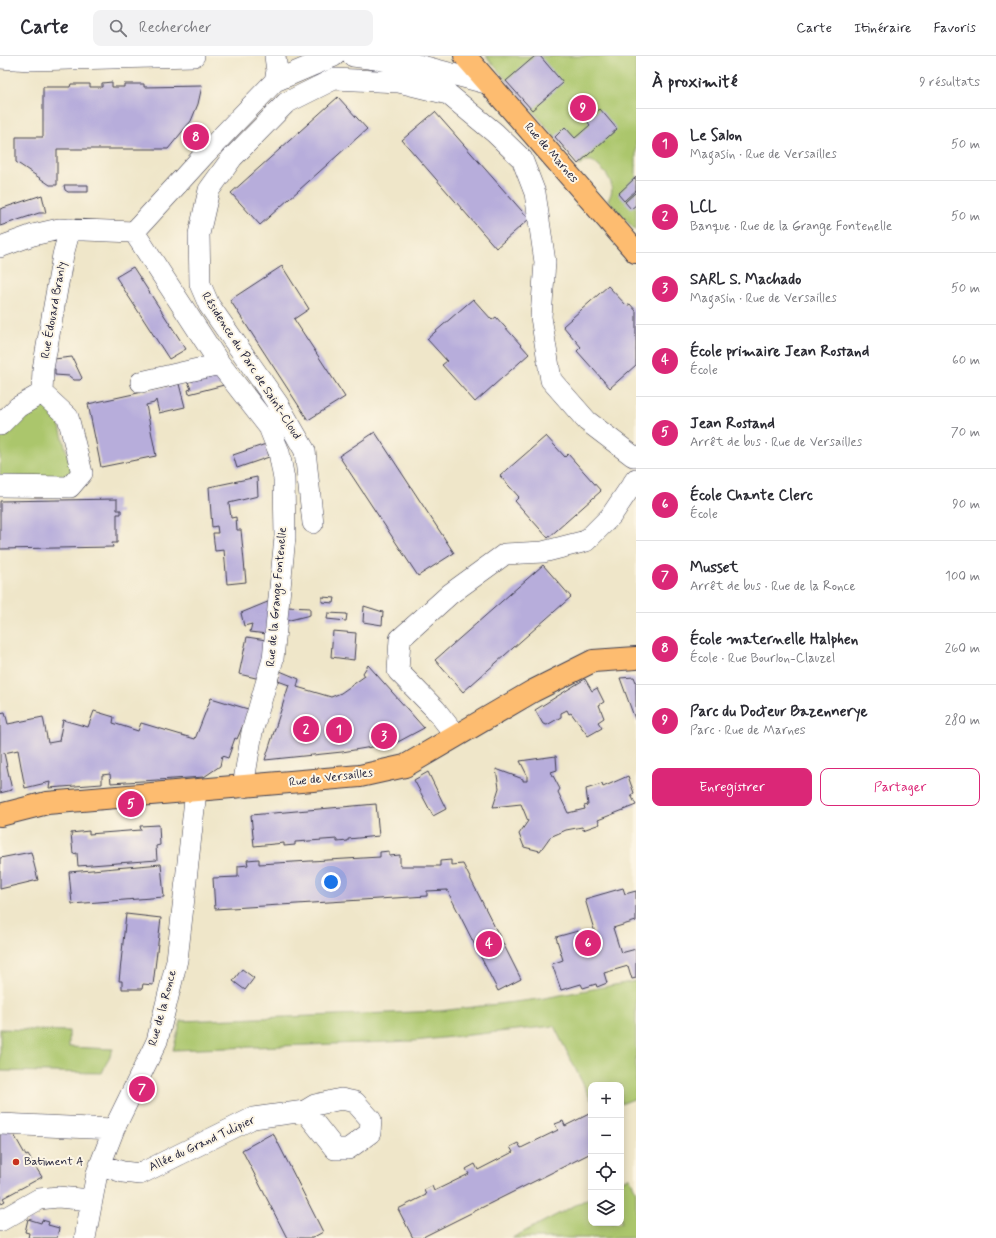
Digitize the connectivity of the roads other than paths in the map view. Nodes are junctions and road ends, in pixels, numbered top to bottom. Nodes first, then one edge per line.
1 (194, 56) edge
2 (275, 56) edge
3 (334, 56) edge
4 (353, 56) edge
5 (464, 56) edge
6 (0, 58) edge
7 (275, 81) junction
8 (490, 84) junction
9 (70, 229) junction
10 (134, 232) junction
11 (0, 248) edge
12 (636, 252) edge
13 (220, 364) junction
14 (141, 382) dead end
15 (42, 393) junction
16 (0, 425) edge
17 (636, 456) edge
18 (636, 479) edge
19 (0, 486) edge
20 (313, 523) dead end
21 (636, 658) edge
22 (456, 736) junction
23 (243, 787) junction
24 (196, 790) junction
25 (0, 815) edge
26 (305, 1111) dead end
27 (0, 1124) edge
28 (114, 1129) junction
29 (100, 1164) junction
30 (92, 1200) junction
31 (0, 1221) edge
32 (85, 1238) edge

1 - 6 street
2 - 7 street
3 - 7 street
4 - 8 street
5 - 8 main road, Rue de Marnes
7 - 10 street
8 - 12 main road, Rue de Marnes
9 - 10 street
9 - 11 street
9 - 15 street, Rue Édouard Branly
10 - 13 street, Rue de la Grange Fontenelle
13 - 14 street
13 - 23 street, Rue de la Grange Fontenelle
15 - 16 street
15 - 19 street
17 - 20 street, Résidence du Parc de Saint-Cloud
18 - 22 street
21 - 22 main road, Rue de Versailles
22 - 23 main road, Rue de Versailles
23 - 24 main road, Rue de Versailles
24 - 25 main road, Rue de Versailles
24 - 28 street, Rue de la Ronce
26 - 29 street, Allée du Grand Tulipier
27 - 28 street
28 - 29 street, Rue de la Ronce
29 - 30 street, Rue de la Ronce
30 - 31 street
30 - 32 street, Rue de la Ronce

